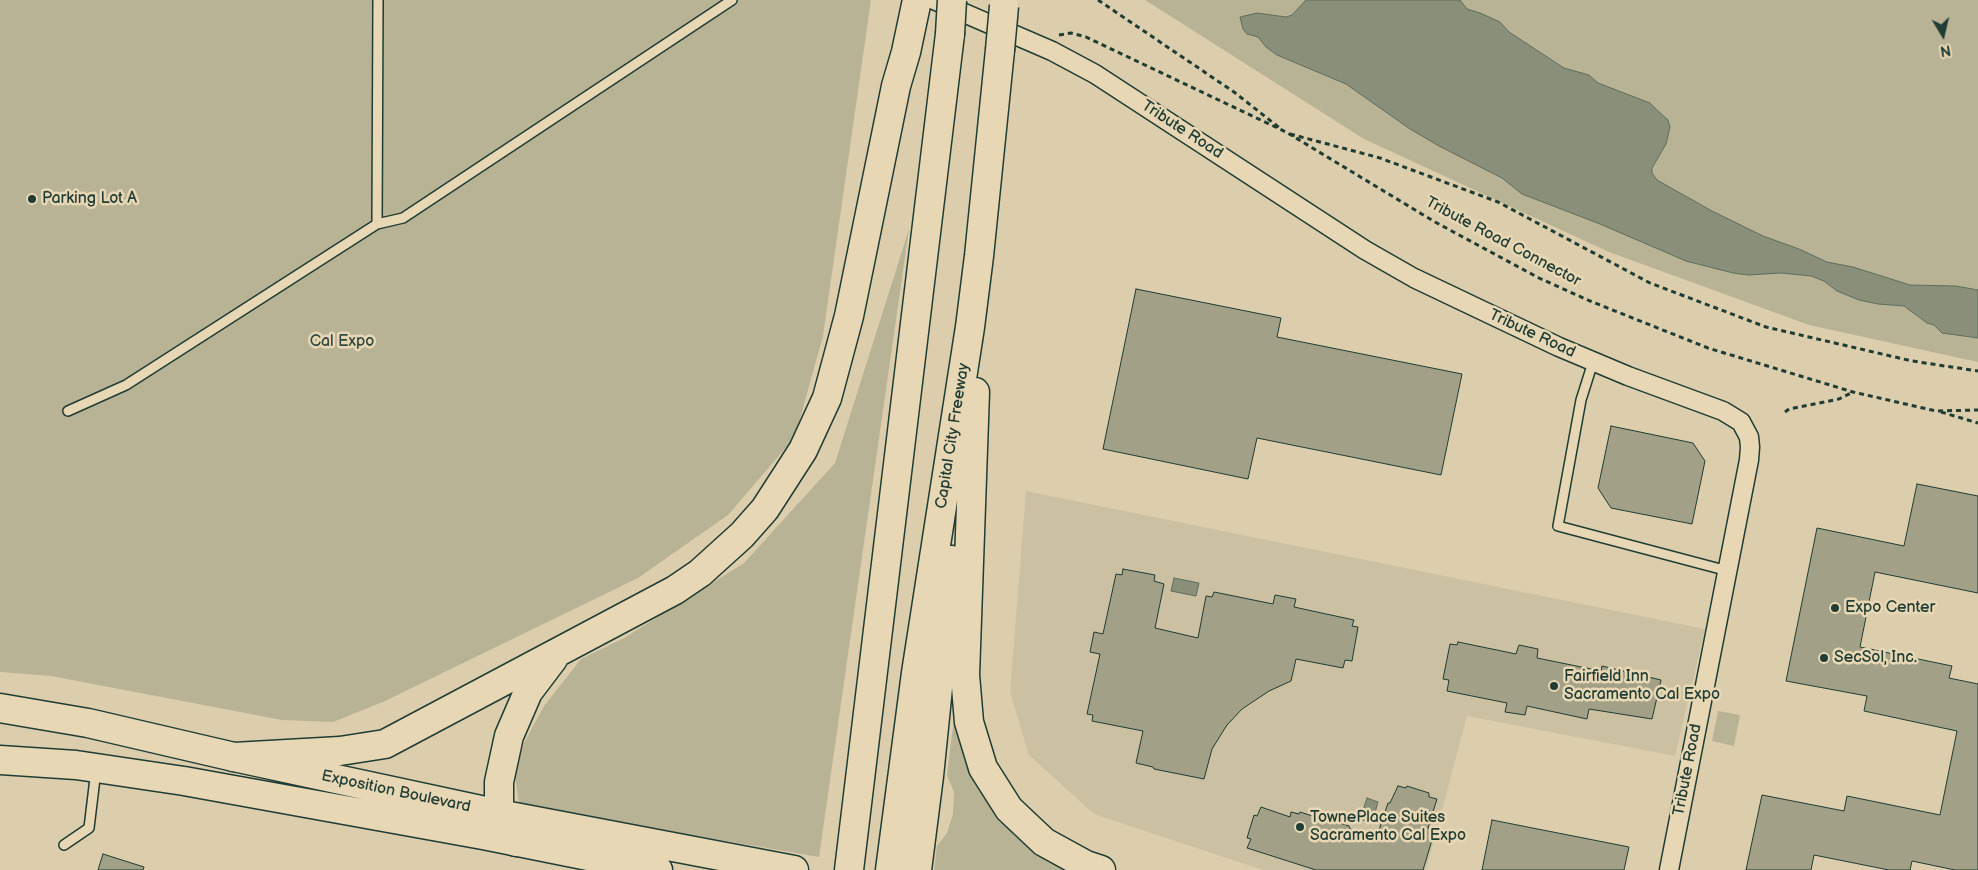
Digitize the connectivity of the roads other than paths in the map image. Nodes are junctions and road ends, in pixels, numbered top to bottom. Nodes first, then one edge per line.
1 (378, 0) edge
2 (732, 0) edge
3 (934, 0) edge
4 (952, 0) edge
5 (1004, 3) edge
6 (914, 10) edge
7 (376, 224) junction
8 (979, 256) junction
9 (970, 327) junction
10 (1593, 362) junction
11 (68, 411) dead end
12 (1728, 571) junction
13 (557, 654) junction
14 (0, 708) edge
15 (234, 757) junction
16 (0, 760) edge
17 (96, 768) junction
18 (499, 814) junction
19 (516, 842) junction
20 (64, 845) dead end
21 (785, 868) edge
22 (658, 870) edge
23 (849, 870) edge
24 (890, 870) edge
25 (917, 870) edge
26 (1101, 870) edge
27 (1669, 870) edge

1 - 7 lane
2 - 7 lane
3 - 10 street, Tribute Road
4 - 23 main road, bridge
5 - 8 main road, Capital City Freeway, bridge
6 - 13 main road
7 - 11 lane
8 - 9 main road, Capital City Freeway
8 - 26 main road
9 - 24 main road, Capital City Freeway
9 - 25 main road
10 - 12 street, Tribute Road
10 - 12 lane
12 - 27 street, Tribute Road
13 - 15 main road
13 - 18 main road
14 - 15 main road, Exposition Boulevard
15 - 18 main road, Exposition Boulevard
16 - 17 main road, Exposition Boulevard
17 - 19 main road, Exposition Boulevard
17 - 20 lane
18 - 19 main road
18 - 21 main road, Exposition Boulevard
19 - 22 main road, Exposition Boulevard

